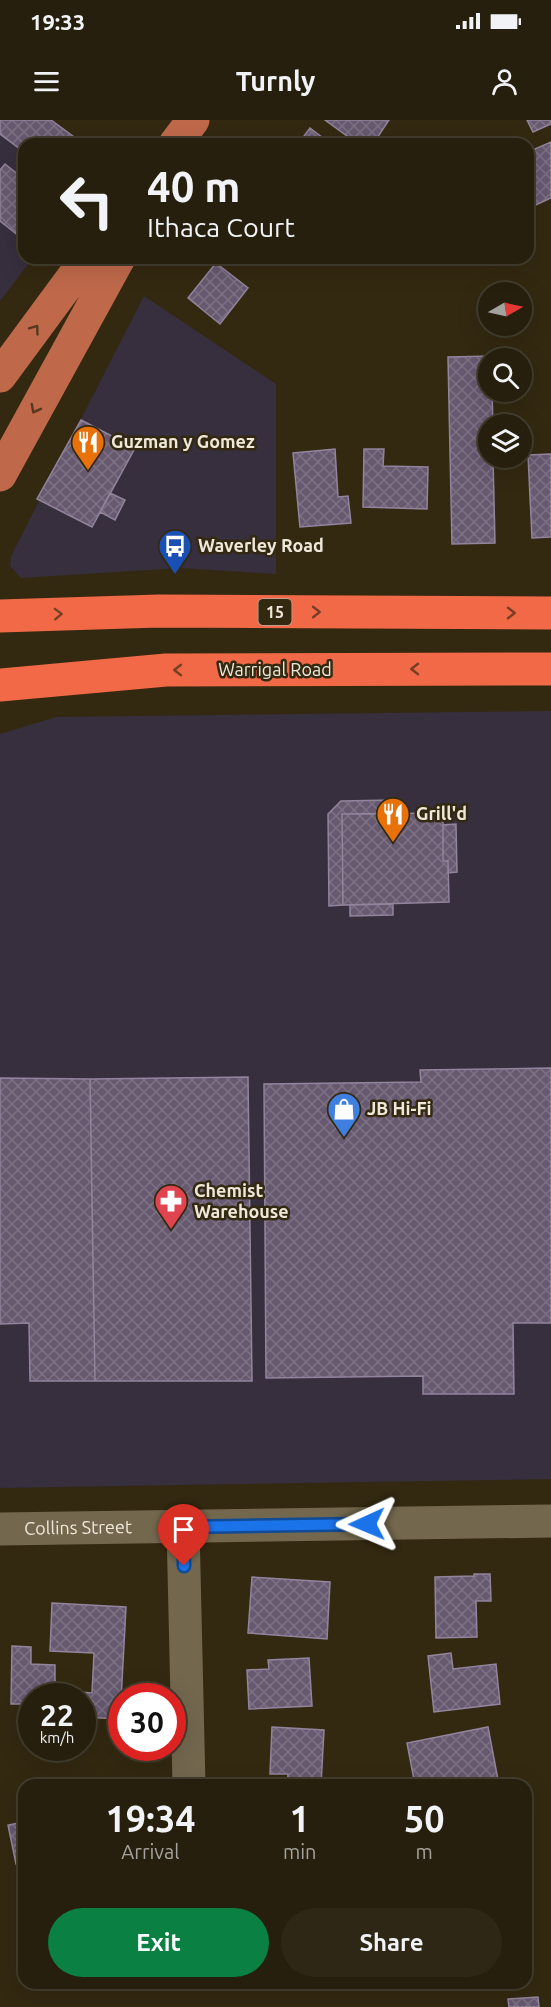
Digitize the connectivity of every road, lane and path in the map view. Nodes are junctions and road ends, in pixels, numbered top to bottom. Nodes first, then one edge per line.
1 (193, 120) edge
2 (180, 138) edge
3 (83, 264) edge
4 (115, 264) edge
5 (0, 376) edge
6 (0, 475) edge
7 (551, 613) edge
8 (0, 616) edge
9 (551, 669) edge
10 (0, 685) edge
11 (551, 1521) edge
12 (183, 1527) junction
13 (0, 1529) edge
14 (189, 1779) edge

1 - 2 main road
5 -> 3 main road
4 -> 6 main road
8 -> 7 highway, 15
9 -> 10 highway, Warrigal Road
11 - 12 street, Collins Street
12 - 13 street, Collins Street
12 - 14 street

